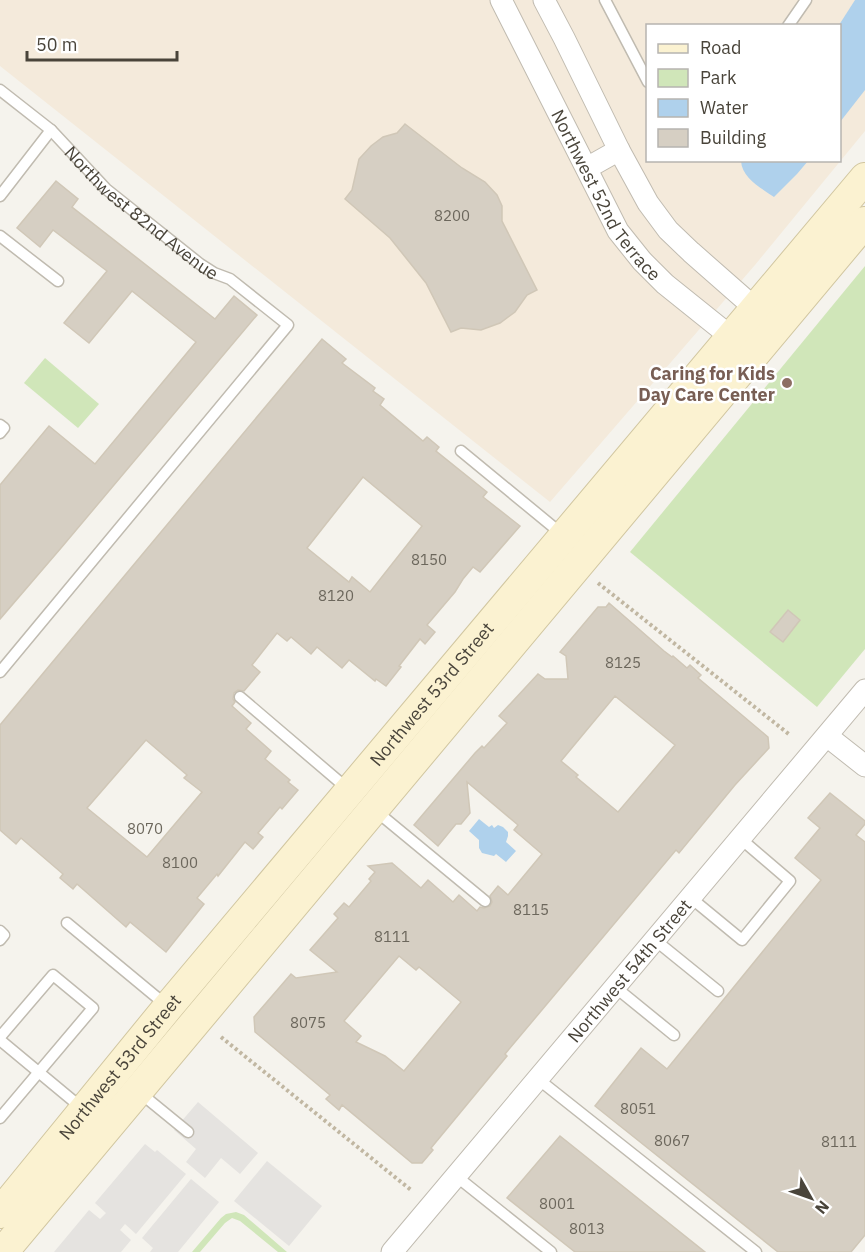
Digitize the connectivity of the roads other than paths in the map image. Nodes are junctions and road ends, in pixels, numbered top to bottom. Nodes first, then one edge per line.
1 (543, 0) edge
2 (605, 0) edge
3 (806, 0) edge
4 (506, 2) edge
5 (789, 24) edge
6 (646, 78) edge
7 (0, 90) edge
8 (51, 130) junction
9 (619, 150) junction
10 (587, 168) junction
11 (865, 178) edge
12 (0, 196) edge
13 (865, 222) edge
14 (0, 236) edge
15 (58, 281) dead end
16 (766, 317) junction
17 (742, 346) junction
18 (0, 425) edge
19 (0, 434) edge
20 (461, 451) dead end
21 (564, 536) junction
22 (0, 672) edge
23 (865, 690) edge
24 (240, 697) dead end
25 (827, 736) junction
26 (865, 766) edge
27 (361, 800) junction
28 (741, 838) junction
29 (691, 898) junction
30 (485, 901) dead end
31 (67, 922) dead end
32 (0, 931) edge
33 (0, 940) edge
34 (655, 940) junction
35 (615, 987) junction
36 (718, 992) dead end
37 (168, 1007) junction
38 (674, 1035) dead end
39 (0, 1039) edge
40 (38, 1072) junction
41 (538, 1079) junction
42 (137, 1091) junction
43 (0, 1118) edge
44 (96, 1119) junction
45 (188, 1132) dead end
46 (456, 1176) junction
47 (0, 1213) edge
48 (3, 1252) edge
49 (392, 1252) edge
50 (550, 1252) edge
51 (756, 1252) edge

1 - 9 street, Northwest 52nd Terrace
2 - 6 lane
3 - 5 lane
4 - 10 street, Northwest 52nd Terrace
7 - 8 lane, Northwest 82nd Avenue
8 - 12 lane
8 - 22 lane, Northwest 82nd Avenue
9 - 10 street
9 - 16 street, Northwest 52nd Terrace
10 - 17 street, Northwest 52nd Terrace
11 - 16 street, Northwest 53rd Street
13 - 16 street, Northwest 53rd Street
14 - 15 lane
16 - 17 street, Northwest 53rd Street
17 - 21 street, Northwest 53rd Street
17 - 27 street, Northwest 53rd Street
18 - 19 lane
20 - 21 lane
21 - 27 street, Northwest 53rd Street
23 - 25 street, Northwest 54th Street
24 - 27 lane
25 - 26 street
25 - 28 street, Northwest 54th Street
27 - 30 lane
27 - 37 street, Northwest 53rd Street
27 - 42 street, Northwest 53rd Street
28 - 29 street, Northwest 54th Street
28 - 29 lane
29 - 34 street, Northwest 54th Street
31 - 37 lane
32 - 33 lane
34 - 35 street, Northwest 54th Street
34 - 36 lane
35 - 38 lane
35 - 41 street, Northwest 54th Street
37 - 44 street, Northwest 53rd Street
39 - 40 lane
39 - 40 lane
40 - 43 lane
40 - 44 lane
41 - 46 street, Northwest 54th Street
41 - 51 lane
42 - 44 street, Northwest 53rd Street
42 - 45 lane
44 - 47 street, Northwest 53rd Street
44 - 48 street, Northwest 53rd Street
46 - 49 street, Northwest 54th Street
46 - 50 lane

